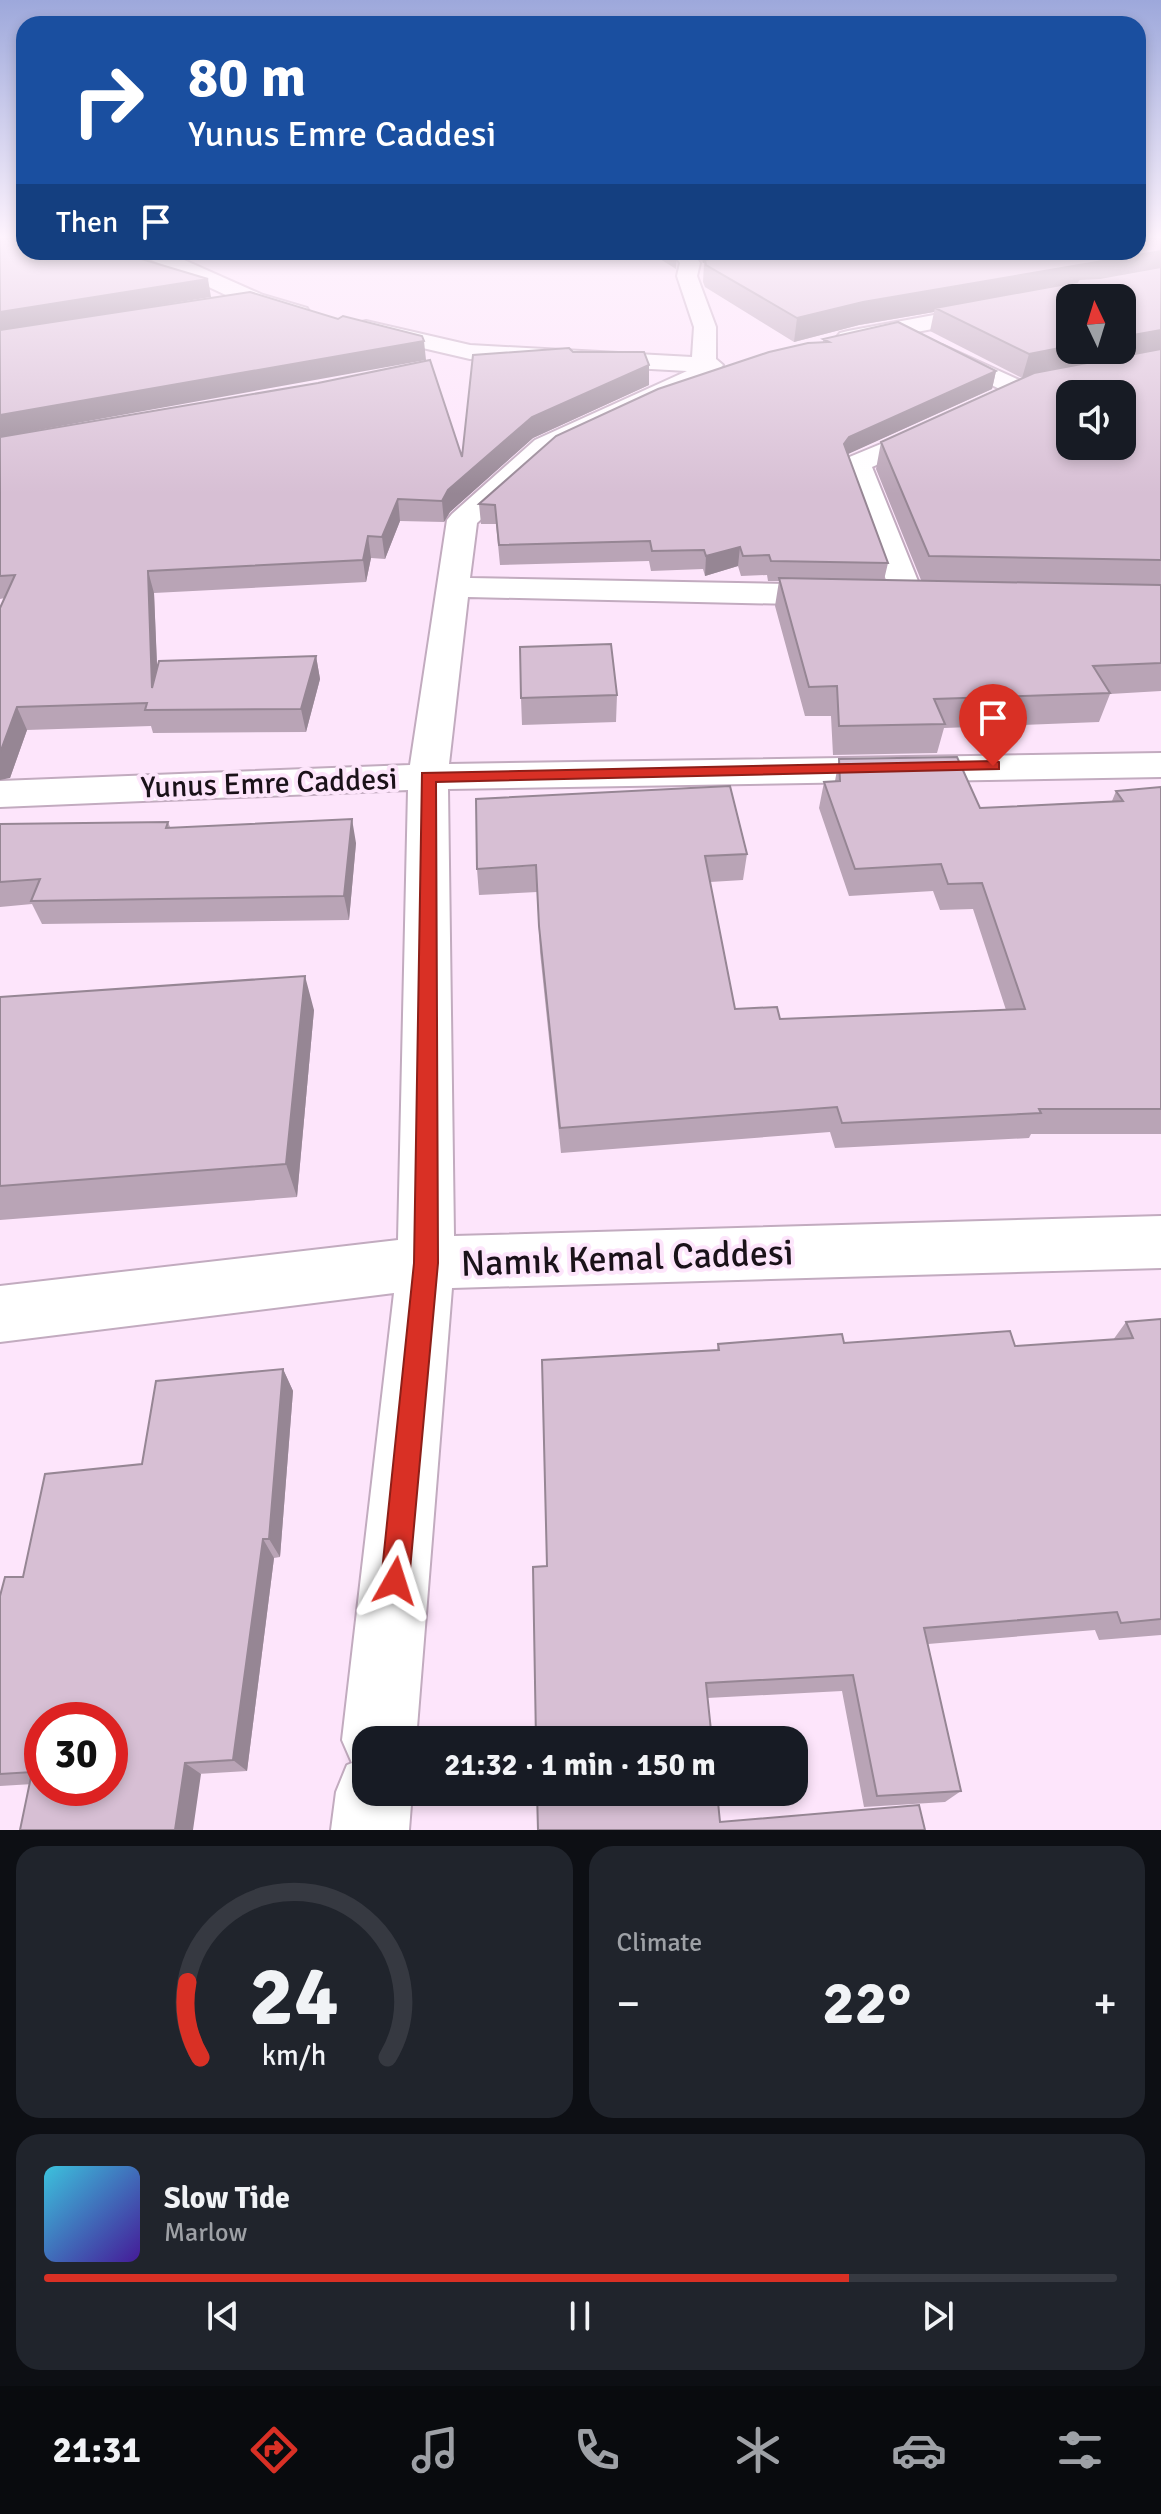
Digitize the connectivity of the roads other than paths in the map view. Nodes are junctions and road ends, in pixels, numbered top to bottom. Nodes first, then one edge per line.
1 (345, 323) edge
2 (704, 323) edge
3 (924, 323) edge
4 (898, 328) junction
5 (832, 342) edge
6 (470, 352) junction
7 (719, 365) junction
8 (432, 369) edge
9 (1048, 383) edge
10 (959, 419) edge
11 (453, 587) junction
12 (1161, 765) edge
13 (428, 777) junction
14 (0, 794) edge
15 (1161, 1242) edge
16 (426, 1263) junction
17 (0, 1314) edge
18 (380, 1726) edge
19 (373, 1806) edge
20 (370, 1830) edge

1 - 6 street
2 - 7 street
3 - 4 street
4 - 5 street
4 - 9 street
6 - 7 street
6 - 8 street
7 - 11 street
10 - 11 street
11 - 13 street
12 - 13 street, Yunus Emre Caddesi
13 - 14 street, Yunus Emre Caddesi
13 - 16 street
15 - 16 street, Namık Kemal Caddesi
16 - 17 street, Namık Kemal Caddesi
16 - 18 street
19 - 20 street

